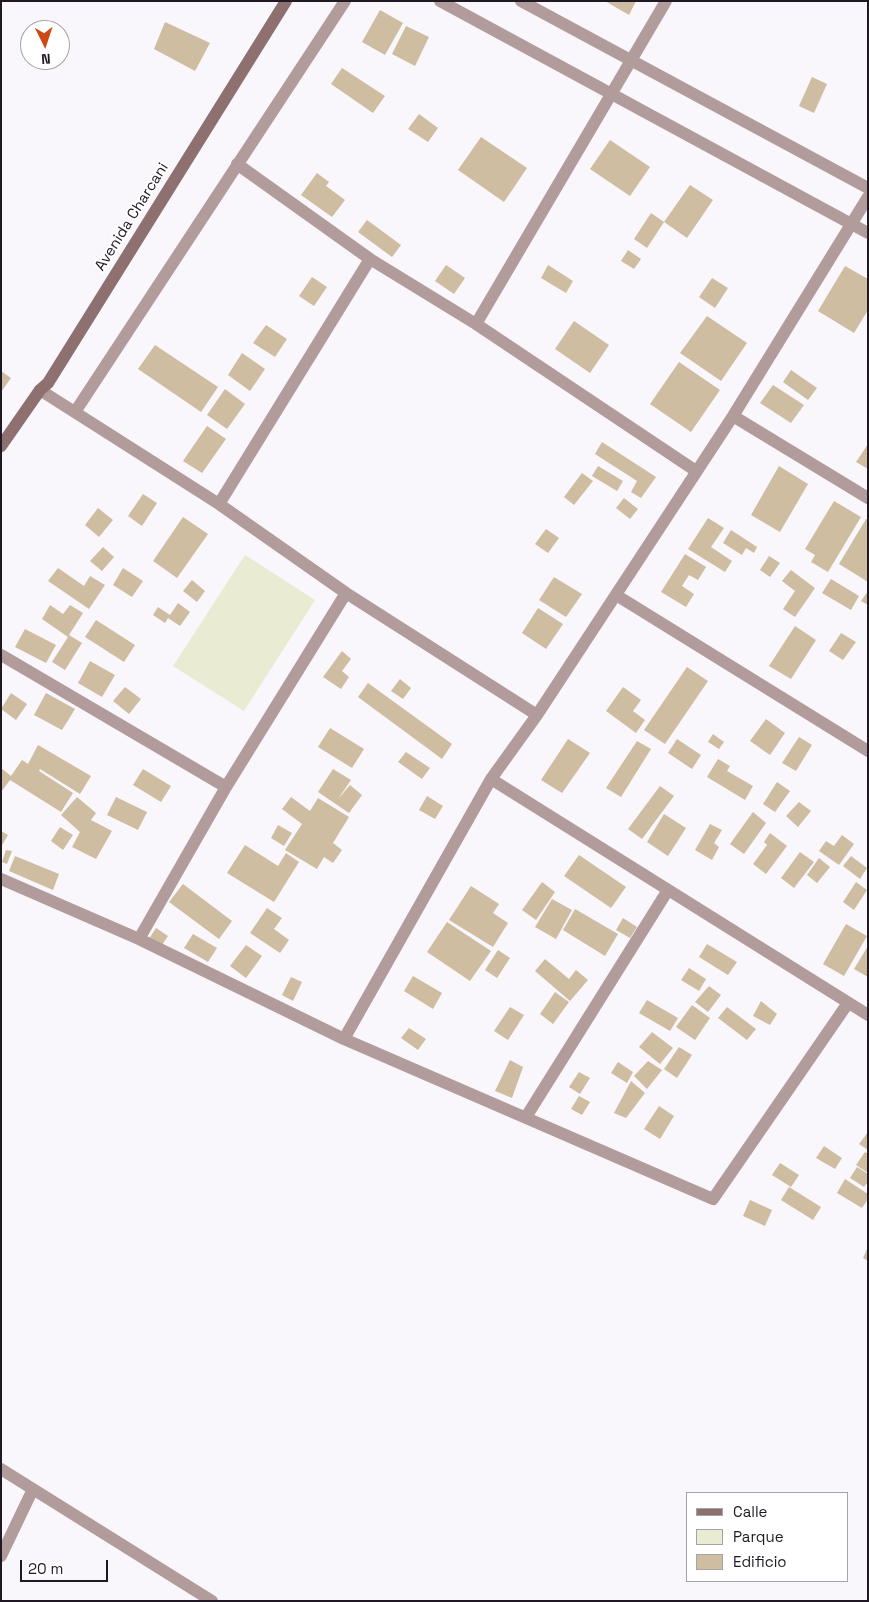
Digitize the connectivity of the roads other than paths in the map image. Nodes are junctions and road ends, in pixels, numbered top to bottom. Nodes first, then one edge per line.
1 (286, 1) edge
2 (345, 1) edge
3 (440, 1) edge
4 (521, 1) edge
5 (666, 1) edge
6 (631, 60) junction
7 (611, 94) junction
8 (236, 164) junction
9 (868, 188) edge
10 (868, 197) edge
11 (852, 224) junction
12 (868, 232) edge
13 (370, 259) junction
14 (476, 324) junction
15 (40, 390) junction
16 (75, 412) junction
17 (733, 416) junction
18 (1, 446) edge
19 (696, 471) junction
20 (868, 498) edge
21 (219, 504) junction
22 (346, 592) junction
23 (616, 596) junction
24 (1, 656) edge
25 (537, 715) junction
26 (868, 751) edge
27 (491, 780) junction
28 (226, 787) junction
29 (1, 879) edge
30 (668, 890) junction
31 (139, 939) junction
32 (848, 1003) junction
33 (868, 1015) edge
34 (344, 1039) junction
35 (526, 1117) junction
36 (1, 1469) edge
37 (33, 1489) junction
38 (1, 1556) edge
39 (212, 1601) edge

1 - 15 main road, Avenida Charcani
2 - 8 street
3 - 7 street
4 - 6 street
5 - 6 street
6 - 7 street
6 - 9 street
7 - 11 street
7 - 14 street
8 - 13 street
8 - 16 street
10 - 11 street
11 - 12 street
11 - 17 street
13 - 14 street
13 - 21 street
14 - 19 street
15 - 16 street
15 - 18 main road, Avenida Charcani
16 - 21 street
17 - 19 street
17 - 20 street
19 - 23 street
21 - 22 street
22 - 25 street
22 - 28 street
23 - 25 street
23 - 26 street
24 - 28 street
25 - 27 street
27 - 30 street
27 - 34 street
28 - 31 street
29 - 31 street
30 - 32 street
30 - 35 street
31 - 34 street
32 - 33 street
32 - 35 street
34 - 35 street
36 - 37 street
37 - 38 street
37 - 39 street

